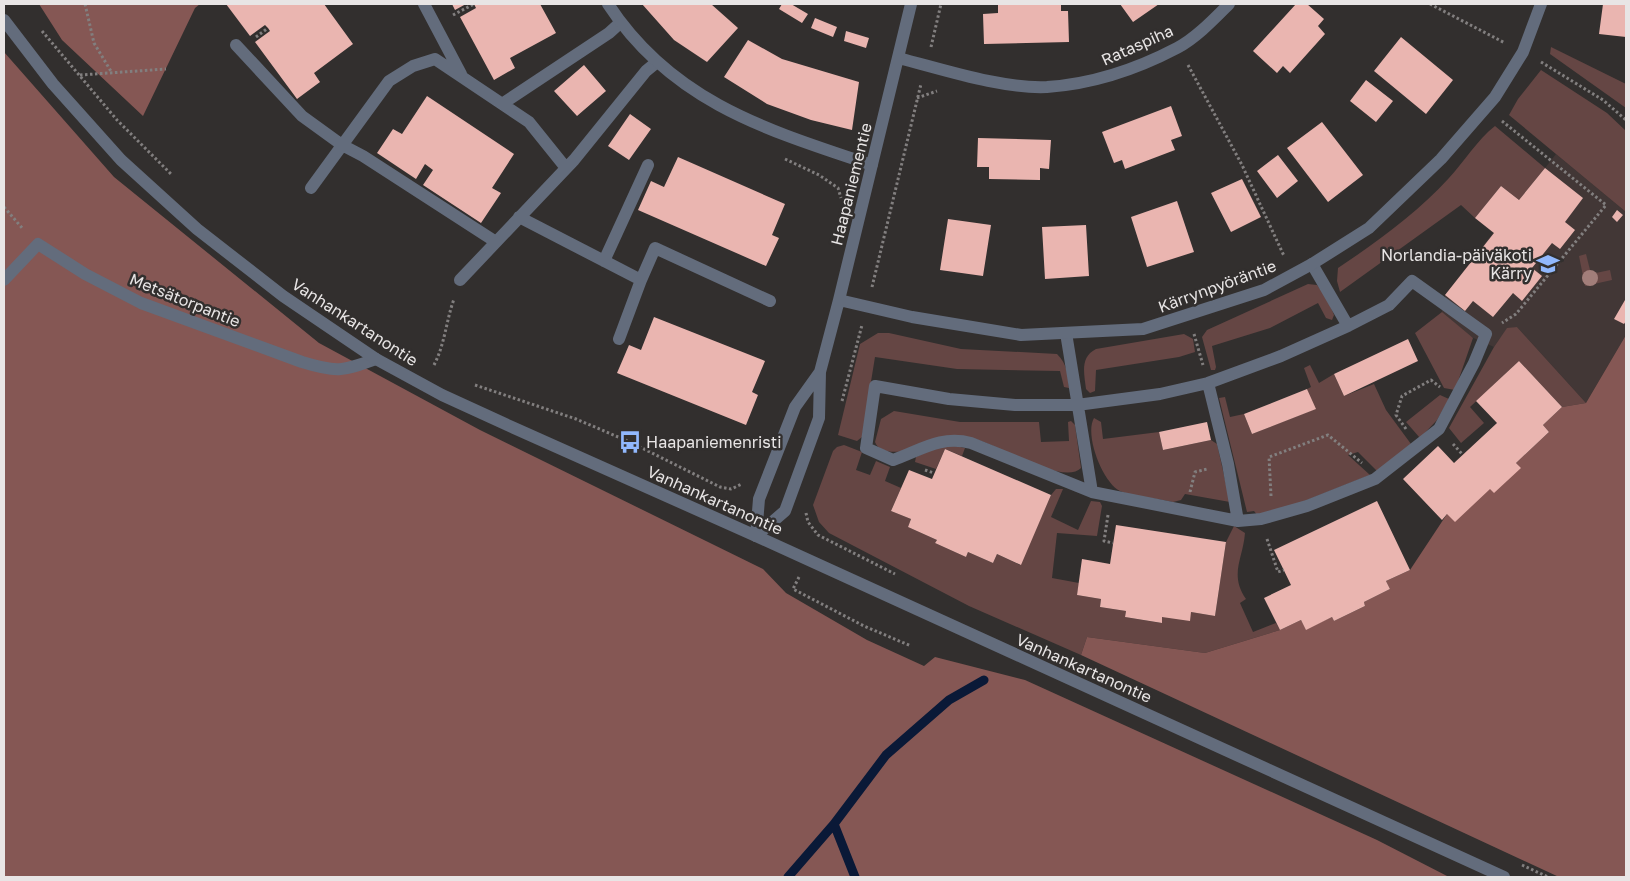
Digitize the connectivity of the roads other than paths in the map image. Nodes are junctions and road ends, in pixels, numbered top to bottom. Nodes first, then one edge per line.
1 (424, 4) edge
2 (608, 4) edge
3 (911, 4) edge
4 (1229, 4) edge
5 (1541, 4) edge
6 (4, 20) edge
7 (620, 23) junction
8 (236, 46) dead end
9 (898, 58) junction
10 (657, 62) junction
11 (462, 77) junction
12 (502, 104) junction
13 (342, 144) junction
14 (648, 164) dead end
15 (872, 165) junction
16 (566, 168) junction
17 (311, 188) dead end
18 (519, 217) junction
19 (496, 242) junction
20 (604, 261) junction
21 (1312, 264) junction
22 (4, 280) edge
23 (460, 280) road end
24 (641, 280) junction
25 (770, 300) dead end
26 (839, 300) junction
27 (1348, 326) junction
28 (1066, 333) junction
29 (619, 339) dead end
30 (376, 359) junction
31 (820, 372) junction
32 (1208, 383) junction
33 (1077, 405) junction
34 (1092, 492) junction
35 (1238, 521) junction
36 (756, 536) junction
37 (1504, 877) edge

1 - 11 street
2 - 7 street
3 - 9 street, Haapaniementie
4 - 9 street, Rataspiha
5 - 21 street, Kärrynpyöräntie
6 - 30 street, Vanhankartanontie
7 - 10 street
7 - 12 street
8 - 13 street
9 - 15 street, Haapaniementie
10 - 15 street
10 - 16 street
11 - 12 street
11 - 13 street
12 - 16 street
13 - 17 street
13 - 19 street
14 - 20 street
15 - 26 street, Haapaniementie
16 - 18 street
18 - 19 street
18 - 20 street
19 - 23 street
20 - 24 street
21 - 27 street
21 - 28 street, Kärrynpyöräntie
22 - 30 street, Metsätorpantie
24 - 25 street
24 - 29 street
26 - 28 street, Kärrynpyöräntie
26 - 31 street, Haapaniementie
27 - 32 street
27 - 35 street
28 - 33 street
30 - 36 street, Vanhankartanontie
31 - 36 street, Haapaniementie
31 - 36 street, Haapaniementie
32 - 33 street
32 - 35 street
33 - 34 street
33 - 34 street
34 - 35 street
36 - 37 street, Vanhankartanontie

